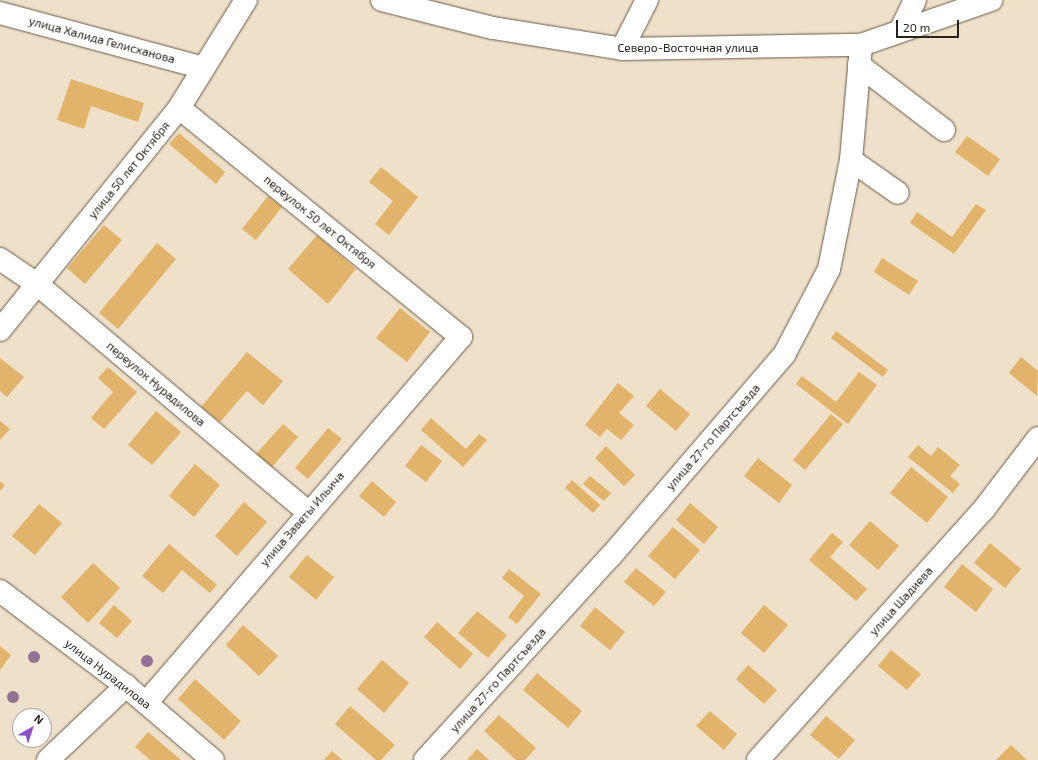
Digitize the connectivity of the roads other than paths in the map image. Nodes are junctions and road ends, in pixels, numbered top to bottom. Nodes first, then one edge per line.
1 (246, 0) edge
2 (647, 0) edge
3 (915, 0) edge
4 (991, 0) edge
5 (395, 2) edge
6 (0, 13) edge
7 (900, 31) junction
8 (622, 49) junction
9 (860, 55) junction
10 (204, 68) junction
11 (179, 108) junction
12 (944, 130) dead end
13 (851, 160) junction
14 (898, 193) dead end
15 (0, 259) edge
16 (37, 284) junction
17 (0, 330) edge
18 (461, 337) joint
19 (1038, 438) edge
20 (308, 512) junction
21 (0, 591) edge
22 (126, 686) junction
23 (146, 703) junction
24 (48, 760) edge
25 (213, 760) edge
26 (424, 760) edge
27 (758, 760) edge

1 - 10 street, улица 50 лет Октября
2 - 8 street
3 - 7 street
4 - 7 street, Северо-Восточная улица
5 - 8 street, Северо-Восточная улица
6 - 10 street, улица Халида Гелисханова
7 - 9 street, Северо-Восточная улица
8 - 9 street, Северо-Восточная улица
9 - 12 street
9 - 13 street, улица 27-го Партсъезда
10 - 11 street, улица 50 лет Октября
11 - 16 street, улица 50 лет Октября
11 - 18 street, переулок 50 лет Октября
13 - 14 street
13 - 26 street, улица 27-го Партсъезда
15 - 16 street, переулок Нурадилова
16 - 17 street, улица 50 лет Октября
16 - 20 street, переулок Нурадилова
18 - 20 street, улица Заветы Ильича
19 - 27 street, улица Шадиева
20 - 23 street, улица Заветы Ильича
21 - 22 street, улица Нурадилова
22 - 23 street, улица Нурадилова
22 - 24 street
23 - 25 street, улица Нурадилова

